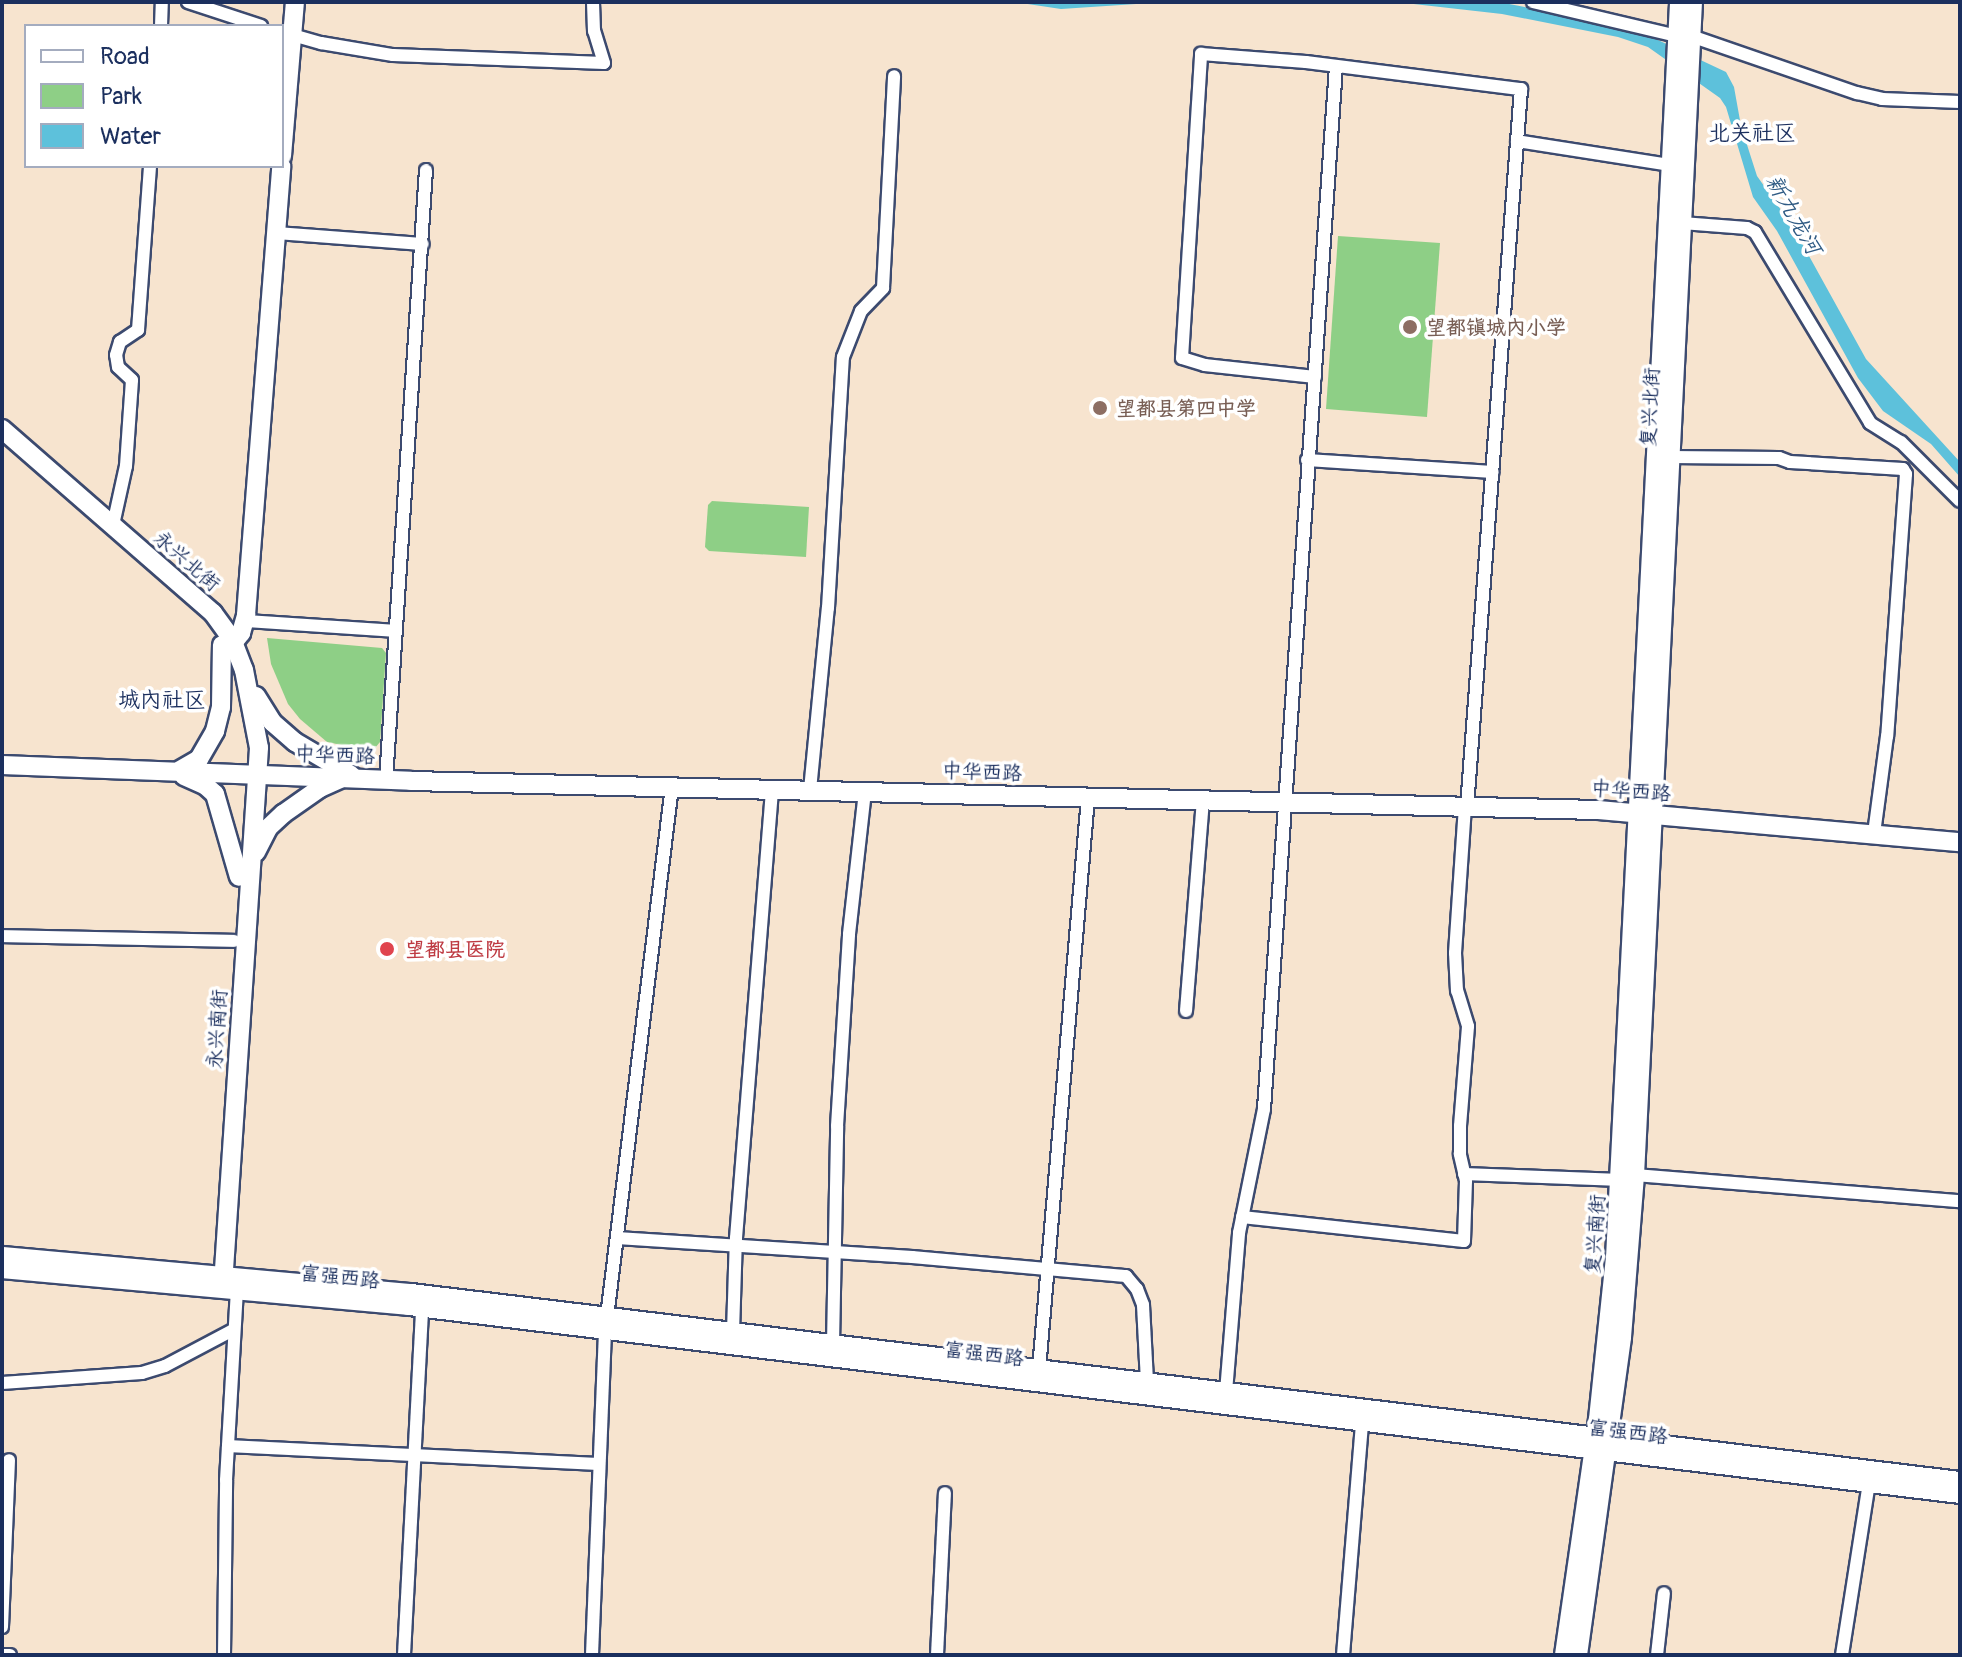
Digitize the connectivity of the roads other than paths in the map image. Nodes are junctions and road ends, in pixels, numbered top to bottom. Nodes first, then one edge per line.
1 (162, 2) edge
2 (188, 2) edge
3 (295, 2) edge
4 (593, 2) edge
5 (1533, 2) edge
6 (1679, 2) edge
7 (1693, 2) edge
8 (161, 24) edge
9 (255, 24) edge
10 (287, 34) edge
11 (1684, 40) junction
12 (1336, 66) junction
13 (894, 76) dead end
14 (1681, 78) junction
15 (1960, 102) edge
16 (284, 107) edge
17 (1517, 141) junction
18 (1671, 165) junction
19 (150, 168) edge
20 (281, 168) edge
21 (426, 170) dead end
22 (1682, 223) junction
23 (276, 233) junction
24 (423, 244) junction
25 (1315, 377) junction
26 (2, 429) edge
27 (2, 444) edge
28 (1670, 457) junction
29 (1307, 460) junction
30 (1493, 472) junction
31 (1960, 501) edge
32 (113, 525) junction
33 (245, 621) junction
34 (395, 631) junction
35 (228, 644) junction
36 (244, 670) junction
37 (2, 765) edge
38 (171, 771) junction
39 (252, 774) junction
40 (352, 778) junction
41 (386, 780) junction
42 (672, 786) junction
43 (772, 789) junction
44 (810, 790) junction
45 (865, 791) junction
46 (1088, 797) junction
47 (1203, 800) junction
48 (1283, 802) junction
49 (1466, 807) junction
50 (1647, 814) junction
51 (1874, 834) junction
52 (1960, 842) edge
53 (251, 862) junction
54 (239, 877) junction
55 (2, 936) edge
56 (234, 941) junction
57 (1186, 1011) dead end
58 (1464, 1174) junction
59 (1628, 1177) junction
60 (1960, 1201) edge
61 (1242, 1217) junction
62 (617, 1238) junction
63 (736, 1246) junction
64 (834, 1252) junction
65 (2, 1256) edge
66 (2, 1269) edge
67 (1049, 1269) junction
68 (221, 1282) junction
69 (422, 1308) junction
70 (606, 1323) junction
71 (233, 1330) junction
72 (733, 1332) junction
73 (833, 1344) junction
74 (1039, 1369) junction
75 (1147, 1382) junction
76 (2, 1383) edge
77 (1226, 1392) junction
78 (1362, 1422) junction
79 (1602, 1444) junction
80 (228, 1446) junction
81 (413, 1455) junction
82 (9, 1460) dead end
83 (598, 1464) junction
84 (1960, 1481) edge
85 (1869, 1483) junction
86 (945, 1493) dead end
87 (1960, 1494) edge
88 (1664, 1593) dead end
89 (2, 1627) edge
90 (2, 1655) edge
91 (10, 1655) edge
92 (224, 1655) edge
93 (404, 1655) edge
94 (592, 1655) edge
95 (937, 1655) edge
96 (1343, 1655) edge
97 (1564, 1655) edge
98 (1578, 1655) edge
99 (1657, 1655) edge
100 (1842, 1655) edge

1 - 8 street
2 - 9 street
3 - 10 main road
4 - 10 street
5 - 11 street
6 - 11 main road, 复兴北街
7 - 11 main road, 复兴北街
10 - 16 main road
11 - 14 main road, 复兴北街
11 - 15 street
12 - 17 street
12 - 25 street
12 - 25 street
13 - 44 street
14 - 18 main road, 复兴北街
14 - 22 main road, 复兴北街
17 - 18 street
17 - 30 street
18 - 50 main road, 复兴北街
19 - 32 street
20 - 23 main road
21 - 24 street
22 - 28 main road, 复兴北街
22 - 31 street
23 - 24 street
23 - 33 main road
24 - 34 street
25 - 29 street
26 - 32 main road, 永兴北街
27 - 35 main road, 永兴北街
28 - 50 main road, 复兴北街
28 - 51 street
29 - 30 street
29 - 48 street
30 - 49 street
32 - 35 main road, 永兴北街
33 - 34 street
33 - 35 main road
34 - 41 street
35 - 36 main road, 永兴北街
35 - 38 main road
35 - 39 main road, 永兴北街
36 - 39 main road, 永兴北街
36 - 40 main road
37 - 38 main road, 中华西路
38 - 39 main road, 中华西路
38 - 54 main road
39 - 40 main road, 中华西路
39 - 53 main road, 永兴南街
39 - 54 main road, 永兴南街
40 - 41 main road, 中华西路
40 - 53 main road
41 - 42 main road, 中华西路
42 - 43 main road, 中华西路
42 - 62 street
43 - 44 main road, 中华西路
43 - 63 street
44 - 45 main road, 中华西路
45 - 46 main road, 中华西路
45 - 64 street
46 - 47 main road, 中华西路
46 - 67 street
47 - 48 main road, 中华西路
47 - 57 street
48 - 49 main road, 中华西路
48 - 61 street
49 - 50 main road, 中华西路
49 - 58 street
50 - 51 main road, 中华西路
50 - 59 main road, 复兴南街
51 - 52 main road, 中华西路
53 - 68 main road, 永兴南街
54 - 56 main road, 永兴南街
55 - 56 street
56 - 68 main road, 永兴南街
58 - 59 street
58 - 61 street
59 - 60 street
59 - 79 main road, 复兴南街
61 - 77 street
62 - 63 street
62 - 70 street
63 - 64 street
63 - 72 street
64 - 67 street
64 - 73 street
65 - 68 main road, 富强西路
66 - 68 main road, 富强西路
67 - 74 street
67 - 75 street
68 - 69 main road, 富强西路
68 - 70 main road, 富强西路
68 - 71 street
69 - 70 main road, 富强西路
69 - 81 street
70 - 72 main road, 富强西路
70 - 78 main road, 富强西路
70 - 83 street
71 - 76 street
71 - 80 street
72 - 73 main road, 富强西路
73 - 74 main road, 富强西路
74 - 75 main road, 富强西路
75 - 77 main road, 富强西路
77 - 79 main road, 富强西路
78 - 79 main road, 富强西路
78 - 96 street
79 - 84 main road, 富强西路
79 - 85 main road, 富强西路
79 - 97 main road, 复兴南街
79 - 98 main road, 复兴南街
80 - 81 street
80 - 92 street
81 - 83 street
81 - 93 street
82 - 89 street
83 - 94 street
85 - 87 main road, 富强西路
85 - 100 street
86 - 95 street
88 - 99 street
90 - 91 street

